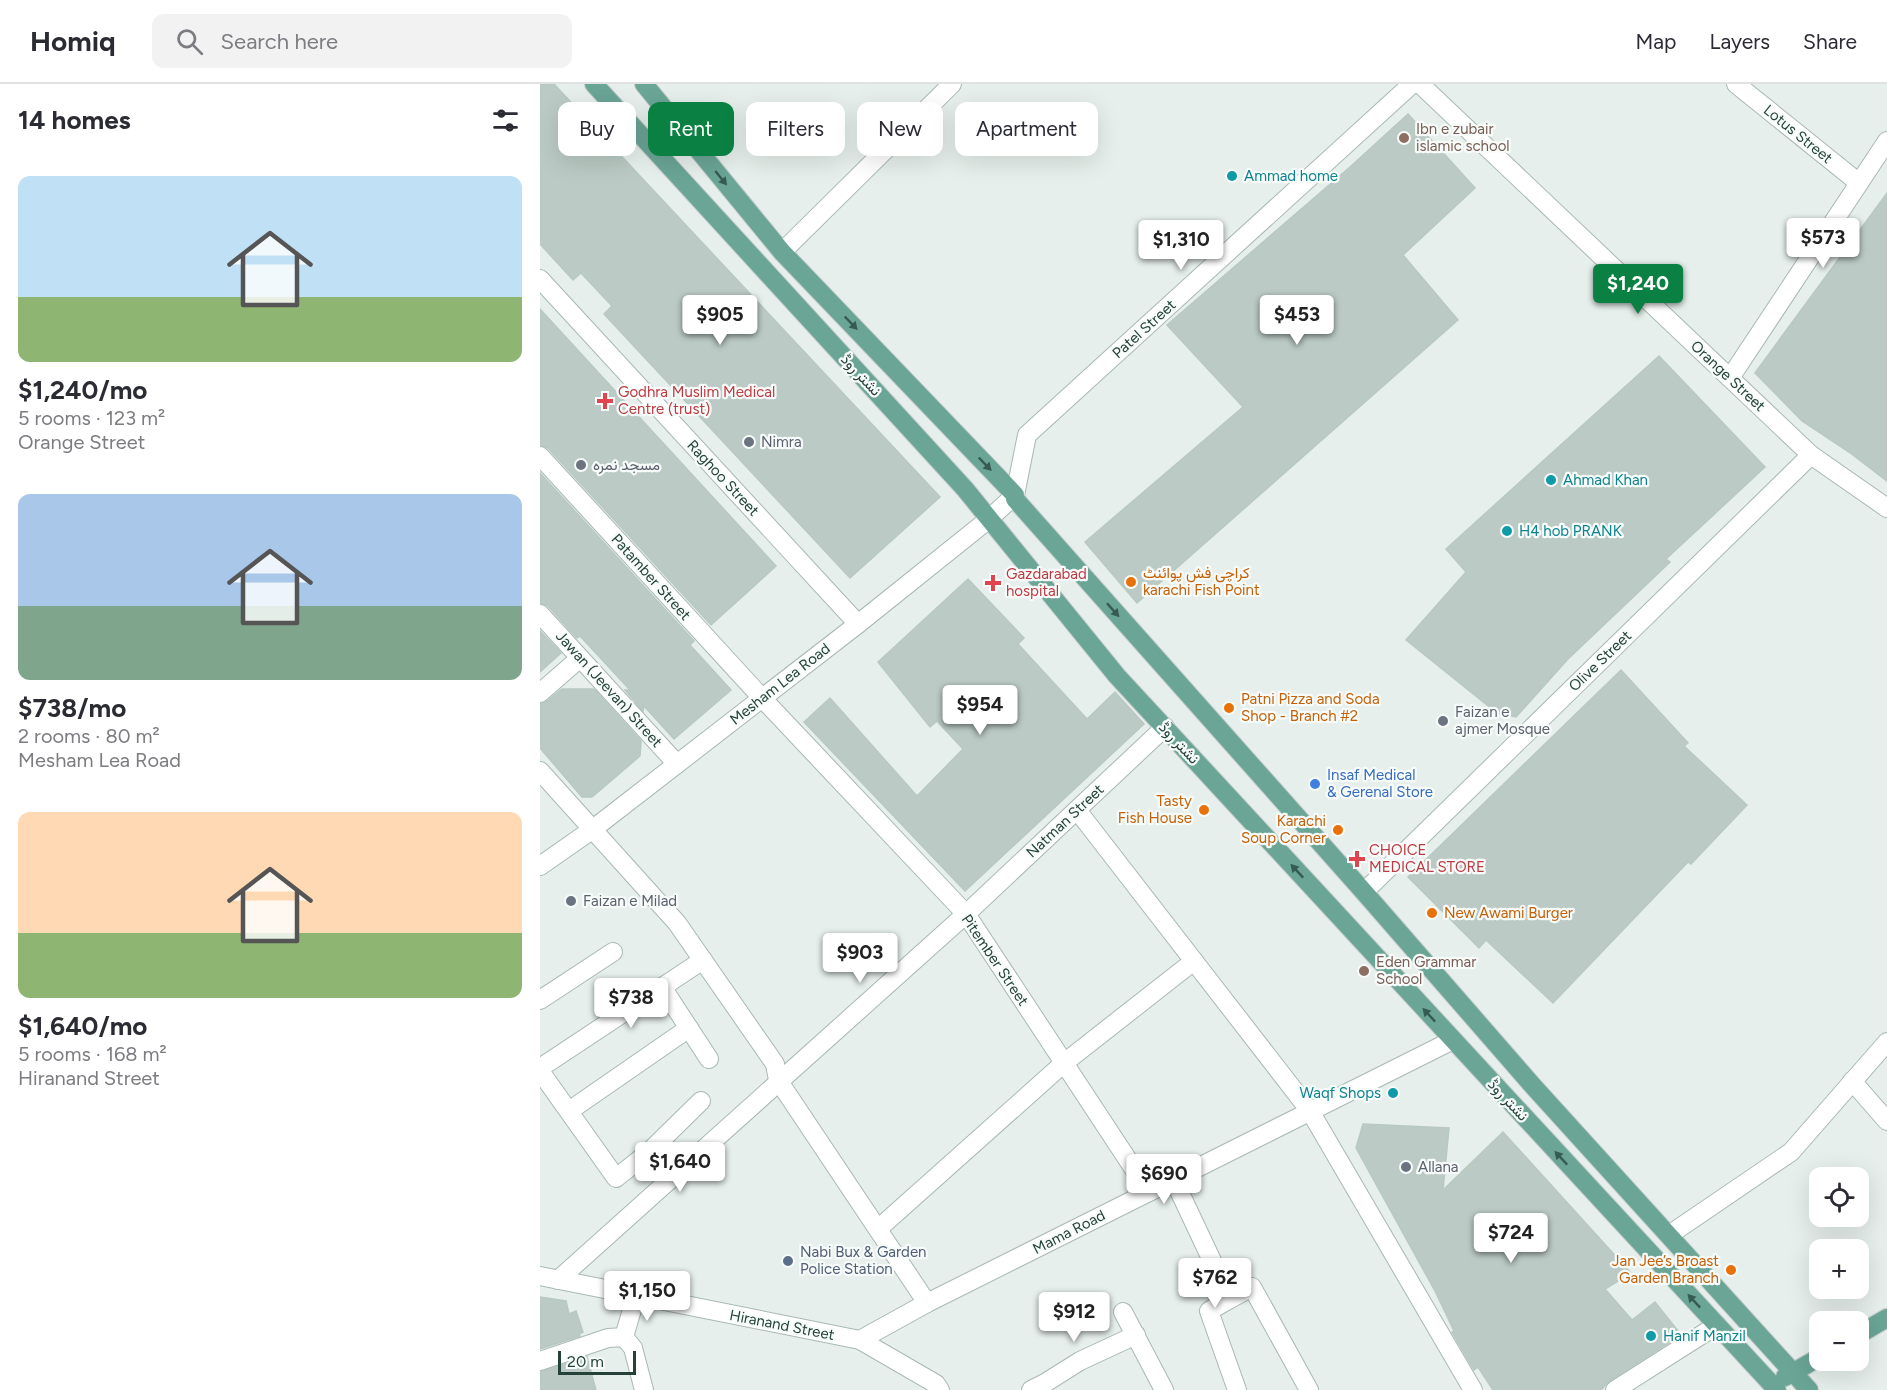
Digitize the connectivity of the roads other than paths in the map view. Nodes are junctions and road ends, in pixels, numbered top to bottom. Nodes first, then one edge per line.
1 (594, 84) edge
2 (644, 84) edge
3 (952, 84) edge
4 (1412, 84) edge
5 (1420, 84) edge
6 (1736, 84) edge
7 (1887, 141) edge
8 (1859, 183) junction
9 (782, 252) junction
10 (540, 279) edge
11 (1730, 378) junction
12 (1811, 455) junction
13 (540, 456) edge
14 (1015, 495) junction
15 (1887, 508) edge
16 (989, 519) junction
17 (540, 614) edge
18 (858, 624) junction
19 (580, 658) junction
20 (540, 693) edge
21 (762, 698) junction
22 (1165, 727) junction
23 (677, 764) junction
24 (540, 771) edge
25 (1077, 810) junction
26 (593, 829) junction
27 (540, 866) edge
28 (1364, 892) junction
29 (966, 914) junction
30 (613, 951) dead end
31 (703, 960) junction
32 (1194, 961) junction
33 (662, 987) junction
34 (540, 1000) edge
35 (689, 1028) junction
36 (1453, 1040) junction
37 (1887, 1041) edge
38 (709, 1059) dead end
39 (1064, 1063) junction
40 (540, 1069) edge
41 (778, 1080) junction
42 (1852, 1081) junction
43 (701, 1101) dead end
44 (569, 1111) junction
45 (1311, 1111) junction
46 (1887, 1121) edge
47 (1174, 1180) junction
48 (1149, 1192) junction
49 (878, 1229) junction
50 (1669, 1235) junction
51 (540, 1276) edge
52 (558, 1280) junction
53 (636, 1296) junction
54 (1230, 1299) junction
55 (927, 1303) junction
56 (1124, 1312) dead end
57 (1887, 1318) edge
58 (1717, 1325) junction
59 (1869, 1329) edge
60 (1136, 1335) junction
61 (624, 1337) junction
62 (860, 1340) junction
63 (540, 1361) edge
64 (1809, 1363) edge
65 (1794, 1372) junction
66 (1774, 1387) edge
67 (644, 1390) edge
68 (940, 1390) edge
69 (1031, 1390) edge
70 (1164, 1390) edge
71 (1237, 1390) edge
72 (1309, 1390) edge
73 (1473, 1390) edge
74 (1615, 1390) edge
75 (1809, 1390) edge

1 - 16 main road, نشتر روڈ
2 -> 9 main road, نشتر روڈ
3 - 9 street
4 - 14 street, Patel Street
5 - 11 street, Orange Street
6 - 8 street, Lotus Street
7 - 8 street
8 - 11 street
9 -> 14 main road, نشتر روڈ
10 - 18 street, Raghoo Street
11 - 12 street, Orange Street
12 - 15 street, Orange Street
12 - 28 street, Olive Street
13 - 21 street, Patamber Street
14 - 16 street, Mesham Lea Road
14 -> 28 main road, نشتر روڈ
16 - 18 street, Mesham Lea Road
16 - 22 main road, نشتر روڈ
17 - 19 street, Jawan (Jeevan) Street
18 - 21 street, Mesham Lea Road
19 - 20 street
19 - 23 street, Jawan (Jeevan) Street
21 - 23 street, Mesham Lea Road
21 - 29 street, Pitember Street
22 - 25 street, Natman Street
36 -> 22 main road, نشتر روڈ
23 - 26 street, Mesham Lea Road
24 - 26 street
25 - 29 street, Natman Street
25 - 32 street
26 - 27 street, Mesham Lea Road
26 - 31 street
28 - 50 main road, نشتر روڈ
29 - 39 street, Pitember Street
29 - 41 street, Natman Street
30 - 34 street
31 - 33 street
31 - 41 street
32 - 39 street
32 - 45 street
33 - 35 street
33 - 40 street
35 - 38 street
35 - 44 street
36 - 45 street, Mama Road
58 -> 36 main road, نشتر روڈ
37 - 42 street
39 - 48 street, Pitember Street
39 - 49 street
40 - 44 street
41 - 49 street
41 - 52 street, Natman Street
42 - 46 street
42 - 50 street
43 - 44 street
45 - 47 street, Mama Road
45 - 73 street
47 - 48 street, Mama Road
47 - 54 street
48 - 55 street, Mama Road
49 - 55 street
50 - 65 main road, نشتر روڈ
51 - 52 street, Hiranand Street
52 - 53 street, Hiranand Street
53 - 61 street
53 - 62 street, Hiranand Street
54 - 71 street
54 - 72 street
55 - 62 street, Mama Road
56 - 60 street
57 - 59 main road
58 - 66 main road, نشتر روڈ
58 - 74 street
60 - 69 street
60 - 70 street
61 - 63 street
61 - 67 street
62 - 68 street, Hiranand Street
64 - 65 main road
65 - 66 main road
65 - 75 main road, نشتر روڈ

